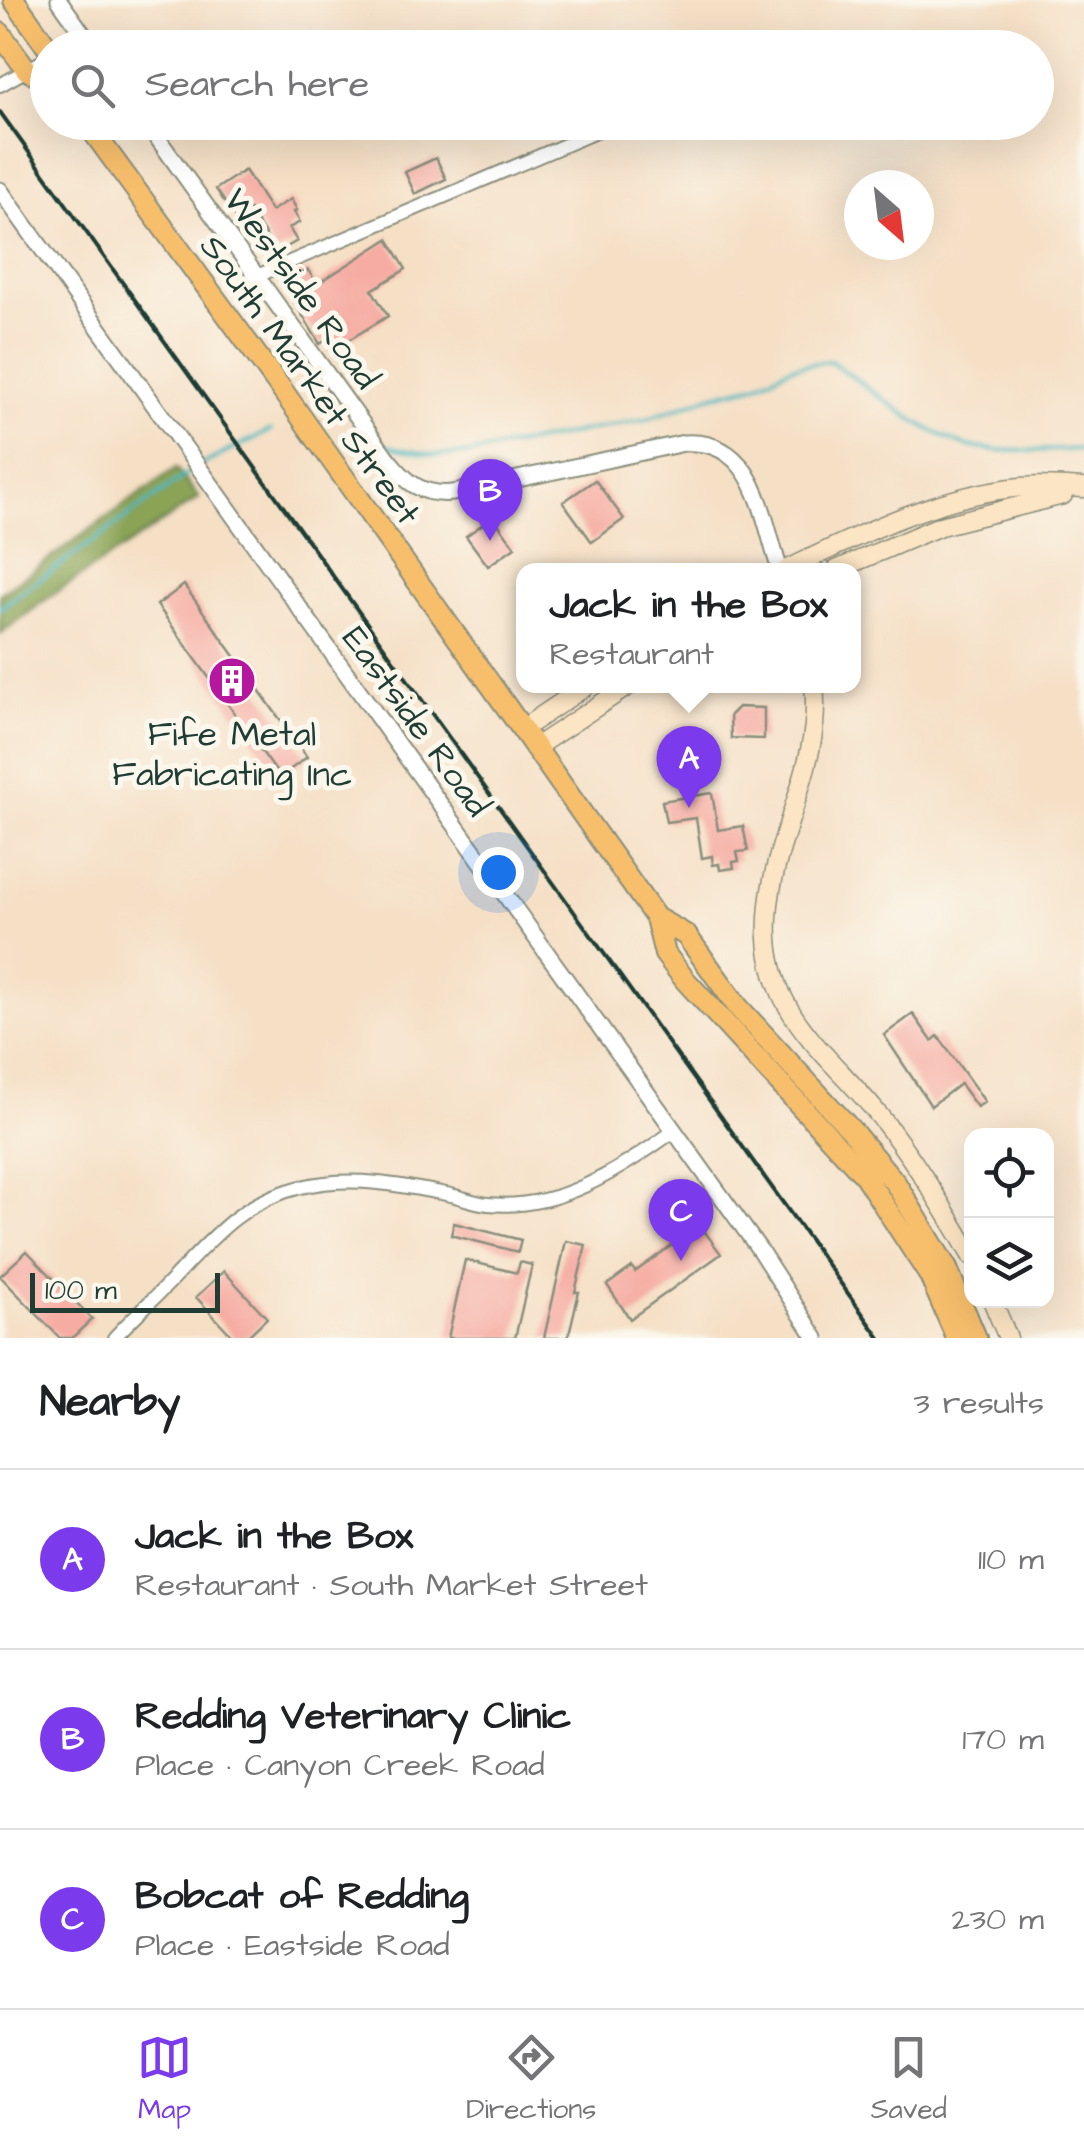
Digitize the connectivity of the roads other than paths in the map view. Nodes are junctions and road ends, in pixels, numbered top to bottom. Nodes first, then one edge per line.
1 (14, 0) edge
2 (59, 0) edge
3 (35, 30) edge
4 (80, 30) edge
5 (0, 33) edge
6 (30, 68) edge
7 (27, 70) junction
8 (30, 72) edge
9 (0, 85) edge
10 (99, 140) edge
11 (159, 140) edge
12 (577, 140) edge
13 (0, 190) edge
14 (257, 276) junction
15 (1084, 490) edge
16 (781, 563) edge
17 (798, 563) edge
18 (851, 563) edge
19 (576, 693) edge
20 (617, 693) edge
21 (814, 693) edge
22 (522, 729) junction
23 (534, 748) junction
24 (656, 918) junction
25 (674, 1131) junction
26 (964, 1243) edge
27 (995, 1308) edge
28 (114, 1338) edge
29 (816, 1338) edge
30 (957, 1338) edge
31 (976, 1338) edge
32 (1008, 1338) edge

1 - 3 main road
2 - 4 street
5 - 7 main road
6 - 7 street
7 - 8 main road
7 - 9 street
10 - 22 main road, South Market Street
11 - 14 street, Westside Road
12 - 14 street
13 - 25 street, Eastside Road
14 - 16 street, Westside Road
15 - 17 main road
15 - 18 main road
19 - 22 main road
20 - 23 main road
21 - 26 main road
22 - 23 main road, South Market Street
23 - 24 main road, South Market Street
24 - 30 main road, South Market Street
24 - 31 main road, South Market Street
25 - 28 street
25 - 29 street, Eastside Road
27 - 32 main road

